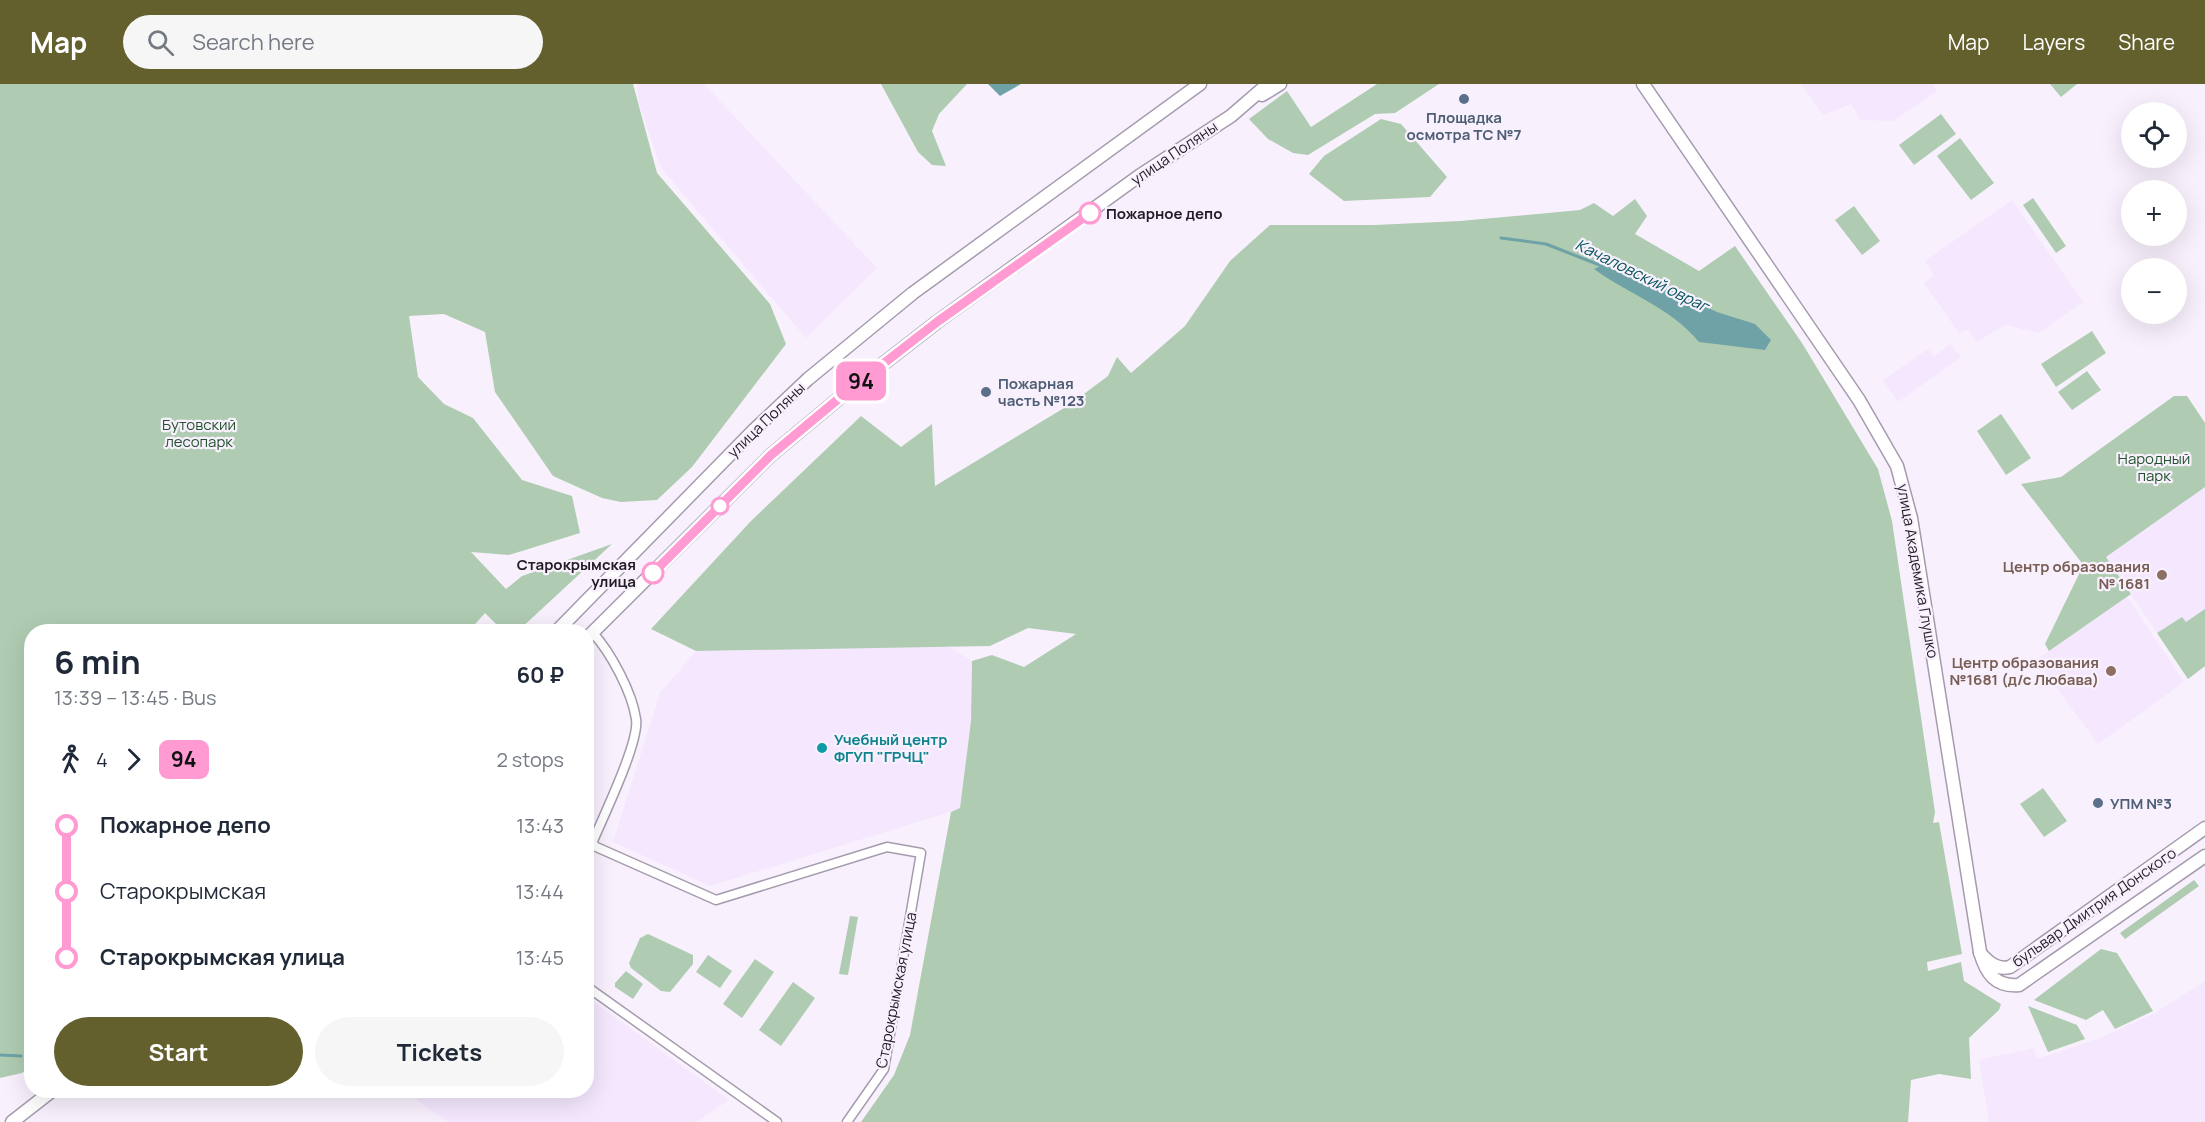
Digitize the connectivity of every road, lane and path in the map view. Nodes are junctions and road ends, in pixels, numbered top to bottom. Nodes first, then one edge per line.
1 (1200, 84) edge
2 (1268, 84) edge
3 (1280, 84) edge
4 (1643, 84) edge
5 (1231, 116) junction
6 (564, 624) edge
7 (594, 632) edge
8 (594, 639) edge
9 (2205, 828) edge
10 (594, 839) edge
11 (594, 846) edge
12 (2205, 856) edge
13 (1980, 952) junction
14 (2027, 956) junction
15 (2011, 986) junction
16 (594, 993) edge
17 (43, 1098) edge
18 (12, 1122) edge
19 (777, 1122) edge
20 (847, 1122) edge

1 - 6 main road, улица Поляны
2 - 5 main road, улица Поляны
3 - 5 main road
4 - 13 main road, улица Академика Глушко
5 - 7 main road, улица Поляны
8 - 10 street, Старокрымская улица
9 - 14 main road, бульвар Дмитрия Донского
11 - 20 street, Старокрымская улица
12 - 15 main road, бульвар Дмитрия Донского
13 - 14 main road, бульвар Дмитрия Донского
13 - 15 main road, бульвар Дмитрия Донского
14 - 15 main road
16 - 19 street
17 - 18 main road

